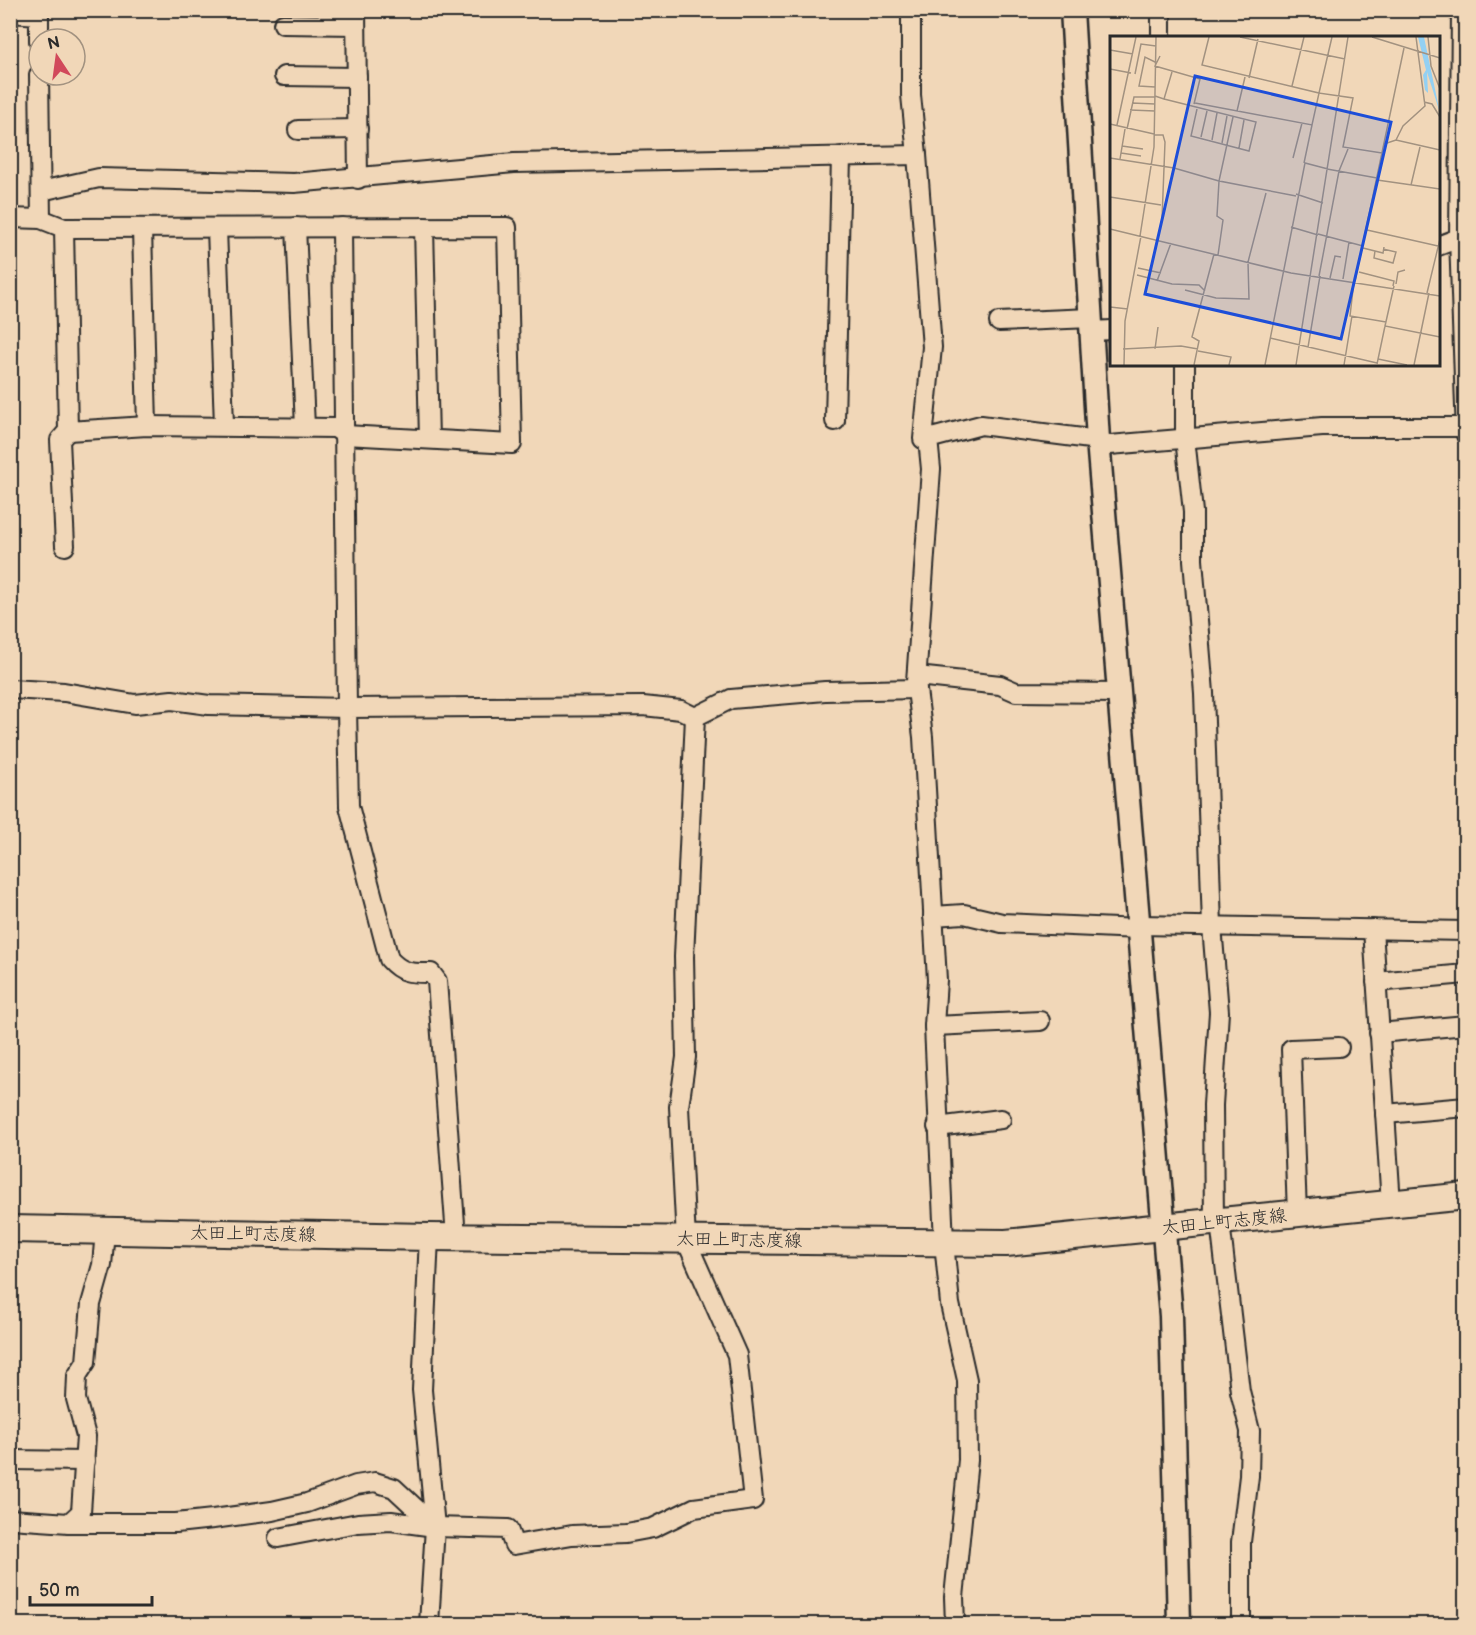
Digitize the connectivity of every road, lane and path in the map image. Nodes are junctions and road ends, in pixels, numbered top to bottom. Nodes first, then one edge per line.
1 (911, 10) edge
2 (1072, 10) edge
3 (1161, 10) edge
4 (1461, 10) edge
5 (10, 13) edge
6 (356, 18) edge
7 (283, 24) dead end
8 (39, 27) edge
9 (1161, 36) edge
10 (284, 76) dead end
11 (357, 77) junction
12 (39, 87) edge
13 (358, 129) junction
14 (298, 130) dead end
15 (918, 155) junction
16 (841, 156) junction
17 (1464, 170) edge
18 (358, 179) junction
19 (41, 190) junction
20 (10, 218) edge
21 (41, 219) junction
22 (296, 227) junction
23 (342, 227) junction
24 (424, 227) junction
25 (64, 228) junction
26 (142, 228) junction
27 (217, 228) junction
28 (1460, 238) junction
29 (1440, 245) edge
30 (999, 322) dead end
31 (1098, 326) edge
32 (1185, 366) edge
33 (835, 421) dead end
34 (224, 425) junction
35 (147, 426) junction
36 (1465, 427) edge
37 (304, 428) junction
38 (68, 431) junction
39 (345, 435) junction
40 (1466, 435) edge
41 (1185, 438) junction
42 (923, 439) dead end
43 (429, 440) junction
44 (1098, 443) junction
45 (65, 546) dead end
46 (917, 682) junction
47 (10, 689) edge
48 (1120, 693) junction
49 (347, 708) junction
50 (695, 717) junction
51 (933, 916) junction
52 (1212, 926) junction
53 (1139, 927) junction
54 (1373, 929) junction
55 (1466, 931) edge
56 (1466, 974) edge
57 (1376, 982) junction
58 (1040, 1021) dead end
59 (1466, 1025) edge
60 (934, 1026) junction
61 (1379, 1033) junction
62 (1338, 1047) dead end
63 (1466, 1107) edge
64 (1385, 1114) junction
65 (1001, 1119) dead end
66 (938, 1127) junction
67 (1466, 1196) edge
68 (1391, 1204) junction
69 (1297, 1214) junction
70 (1217, 1223) junction
71 (10, 1229) edge
72 (1163, 1229) junction
73 (105, 1231) junction
74 (429, 1237) junction
75 (456, 1237) junction
76 (686, 1240) junction
77 (944, 1242) junction
78 (10, 1460) edge
79 (85, 1461) junction
80 (10, 1518) edge
81 (430, 1521) junction
82 (69, 1523) junction
83 (278, 1539) dead end
84 (429, 1624) edge
85 (956, 1624) edge
86 (1179, 1624) edge
87 (1241, 1624) edge

1 - 15 street
2 - 31 street
3 - 9 street
4 - 17 street
5 - 8 street
6 - 7 street
6 - 11 street
10 - 11 street
11 - 13 street
12 - 19 street
13 - 14 street
13 - 18 street
15 - 16 street
15 - 42 street
16 - 18 street
16 - 33 street
17 - 28 street
18 - 19 street
19 - 21 street
20 - 21 street
21 - 25 street
22 - 23 street
22 - 27 street
22 - 37 street
23 - 24 street
23 - 39 street
24 - 43 street
24 - 43 street
25 - 26 street
25 - 38 street
26 - 27 street
26 - 35 street
27 - 34 street
28 - 29 street
28 - 36 street
30 - 31 street
31 - 44 street
32 - 41 street
34 - 35 street
34 - 37 street
35 - 38 street
36 - 40 street
36 - 41 street
37 - 39 street
38 - 45 street
39 - 43 street
39 - 49 street
41 - 44 street
41 - 52 street
44 - 46 street
44 - 48 street
46 - 48 street
46 - 50 street
46 - 51 street
47 - 49 street
48 - 53 street
49 - 50 street
49 - 75 street
50 - 76 street
51 - 53 street
51 - 60 street
52 - 53 street
52 - 54 street
52 - 70 street
53 - 72 street
54 - 55 street
54 - 57 street
56 - 57 street
57 - 61 street
58 - 60 street
59 - 61 street
60 - 66 street
61 - 64 street
62 - 69 street
63 - 64 street
64 - 68 street
65 - 66 street
66 - 77 street
67 - 68 main road, 太田上町志度線
68 - 69 main road, 太田上町志度線
69 - 70 main road, 太田上町志度線
70 - 72 main road, 太田上町志度線
70 - 87 street
71 - 73 main road, 太田上町志度線
72 - 77 main road, 太田上町志度線
72 - 86 street
73 - 74 main road, 太田上町志度線
73 - 79 street
74 - 75 main road, 太田上町志度線
74 - 81 street
75 - 76 main road, 太田上町志度線
76 - 77 main road, 太田上町志度線
76 - 81 street
77 - 85 street
78 - 79 street
79 - 82 street
80 - 82 street
81 - 82 street
81 - 83 street
81 - 84 street

